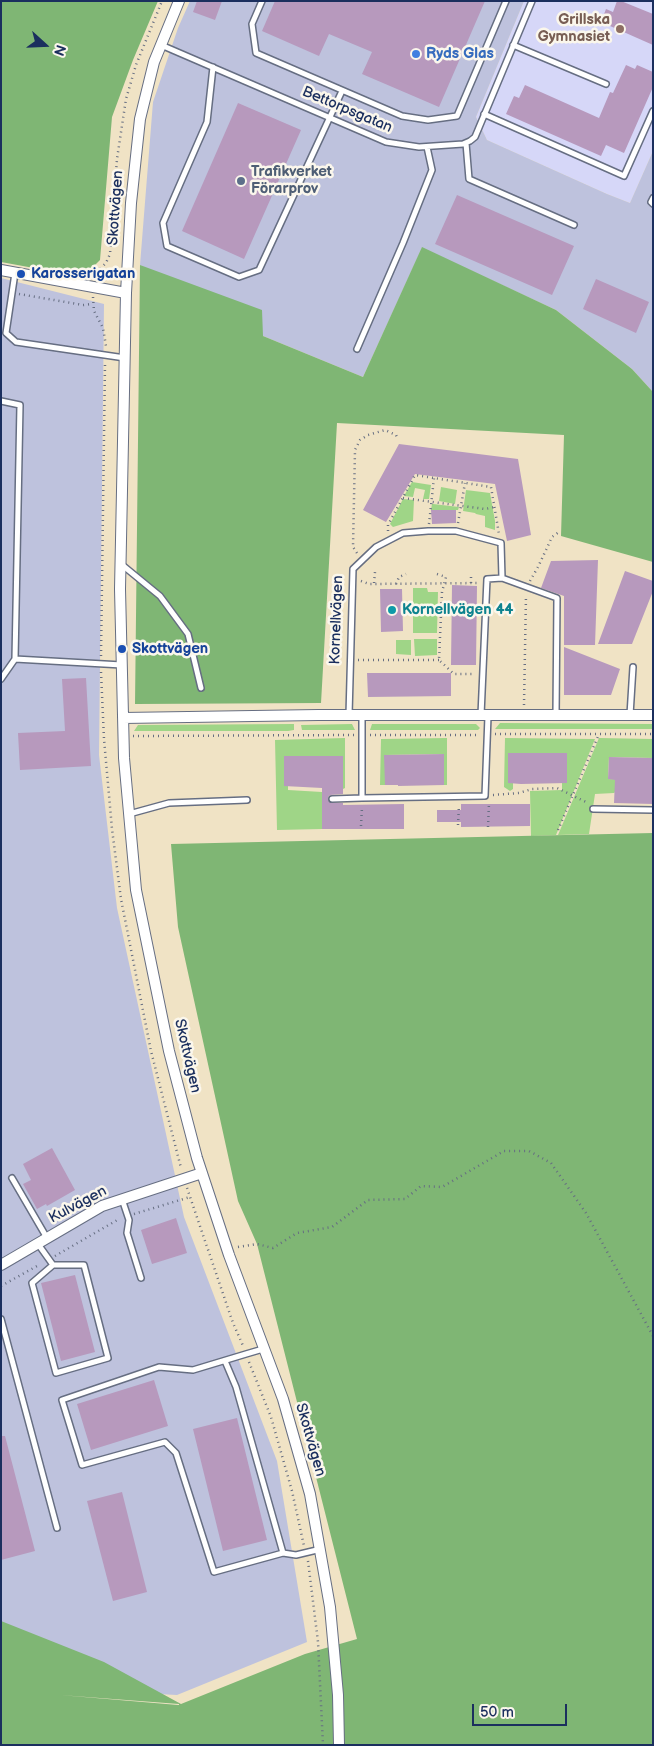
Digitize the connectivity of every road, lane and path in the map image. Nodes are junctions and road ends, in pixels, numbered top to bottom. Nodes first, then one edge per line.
1 (179, 1) edge
2 (262, 1) edge
3 (506, 1) edge
4 (532, 1) edge
5 (161, 44) junction
6 (513, 45) junction
7 (213, 67) junction
8 (606, 84) dead end
9 (342, 91) junction
10 (653, 111) edge
11 (484, 114) junction
12 (330, 118) junction
13 (466, 142) junction
14 (427, 147) junction
15 (653, 198) edge
16 (653, 204) edge
17 (574, 225) dead end
18 (1, 270) edge
19 (15, 273) junction
20 (12, 292) junction
21 (126, 293) junction
22 (92, 304) dead end
23 (357, 349) dead end
24 (125, 358) junction
25 (1, 401) edge
26 (398, 440) dead end
27 (434, 478) junction
28 (465, 483) junction
29 (403, 498) junction
30 (430, 502) junction
31 (461, 506) junction
32 (494, 507) junction
33 (428, 531) junction
34 (456, 531) junction
35 (559, 532) dead end
36 (388, 540) junction
37 (501, 543) junction
38 (361, 561) junction
39 (121, 564) junction
40 (375, 572) dead end
41 (406, 574) dead end
42 (437, 574) dead end
43 (471, 574) dead end
44 (502, 578) junction
45 (353, 579) junction
46 (445, 583) junction
47 (471, 583) junction
48 (487, 583) junction
49 (374, 584) junction
50 (396, 584) junction
51 (526, 586) junction
52 (15, 659) junction
53 (351, 660) junction
54 (439, 660) junction
55 (122, 665) junction
56 (633, 667) dead end
57 (483, 674) junction
58 (1, 679) edge
59 (201, 688) dead end
60 (524, 706) dead end
61 (350, 715) junction
62 (362, 715) junction
63 (556, 715) junction
64 (485, 716) junction
65 (630, 716) junction
66 (653, 716) edge
67 (123, 718) junction
68 (488, 734) junction
69 (599, 734) junction
70 (653, 734) edge
71 (362, 735) junction
72 (123, 738) junction
73 (460, 796) junction
74 (486, 796) junction
75 (573, 796) junction
76 (332, 798) dead end
77 (362, 798) junction
78 (247, 800) dead end
79 (593, 809) joint
80 (653, 810) edge
81 (129, 814) junction
82 (458, 825) dead end
83 (361, 826) dead end
84 (488, 827) dead end
85 (558, 830) dead end
86 (202, 1173) junction
87 (12, 1178) dead end
88 (190, 1197) dead end
89 (122, 1199) junction
90 (128, 1216) junction
91 (42, 1241) junction
92 (226, 1248) junction
93 (49, 1259) junction
94 (1, 1265) edge
95 (53, 1265) junction
96 (141, 1278) dead end
97 (1, 1286) edge
98 (1, 1319) edge
99 (3, 1330) edge
100 (653, 1336) edge
101 (263, 1349) junction
102 (225, 1361) junction
103 (57, 1528) dead end
104 (320, 1549) junction
105 (283, 1553) junction
106 (339, 1745) edge

1 - 5 street, Skottvägen
2 - 9 lane
3 - 9 lane
4 - 6 lane
5 - 7 lane, Bettorpsgatan
5 - 21 street, Skottvägen
6 - 8 lane
6 - 11 lane
7 - 12 lane, Bettorpsgatan
7 - 12 lane
9 - 12 lane
10 - 11 lane
11 - 13 lane
12 - 14 lane, Bettorpsgatan
13 - 14 lane, Bettorpsgatan
13 - 17 lane
14 - 23 lane
15 - 16 lane
18 - 19 street
19 - 20 lane
19 - 21 street
20 - 22 path
20 - 24 lane
21 - 24 street, Skottvägen
24 - 39 street, Skottvägen
25 - 52 lane
26 - 38 path
27 - 28 path
27 - 29 path
27 - 30 path
28 - 31 path
28 - 32 path
29 - 30 path
29 - 36 path
30 - 31 path
30 - 33 path
31 - 32 path
31 - 34 path
32 - 37 path
33 - 34 lane, Kornellvägen
33 - 36 lane, Kornellvägen
34 - 37 lane, Kornellvägen
35 - 51 path
36 - 38 lane, Kornellvägen
37 - 44 lane
38 - 45 lane, Kornellvägen
39 - 55 street, Skottvägen
39 - 59 lane
40 - 49 path
41 - 50 path
42 - 46 path
43 - 47 path
44 - 48 lane
44 - 51 lane
45 - 49 path
45 - 53 lane, Kornellvägen
46 - 47 path
46 - 50 path
46 - 54 path
47 - 48 path
48 - 57 lane
49 - 50 path
51 - 60 path
51 - 63 lane
52 - 55 lane
52 - 58 lane
53 - 54 path
53 - 61 lane, Kornellvägen
54 - 57 path
55 - 67 street, Skottvägen
56 - 65 lane
57 - 64 lane
61 - 62 street
61 - 67 street
62 - 64 street
62 - 71 lane
63 - 64 street
63 - 65 street
64 - 68 lane
65 - 66 street
67 - 72 street, Skottvägen
68 - 69 path
68 - 71 path
68 - 74 lane
69 - 70 path
69 - 75 path
71 - 72 path
71 - 77 lane
72 - 81 street, Skottvägen
73 - 74 lane
73 - 77 lane
73 - 82 path
74 - 75 path
74 - 84 path
75 - 79 path
75 - 85 path
76 - 77 lane
77 - 83 path
78 - 81 lane
79 - 80 lane
81 - 86 street, Skottvägen
86 - 89 street, Kulvägen
86 - 92 street, Skottvägen
87 - 91 lane
88 - 90 path
89 - 90 lane
89 - 91 street, Kulvägen
90 - 93 path
90 - 96 lane
91 - 93 lane
91 - 94 street, Kulvägen
92 - 100 path
92 - 101 street, Skottvägen
93 - 95 lane
93 - 97 path
95 - 95 lane
98 - 99 lane
99 - 103 lane
101 - 102 lane
101 - 104 street, Skottvägen
102 - 105 lane
102 - 105 lane
104 - 105 lane
104 - 106 street, Skottvägen

